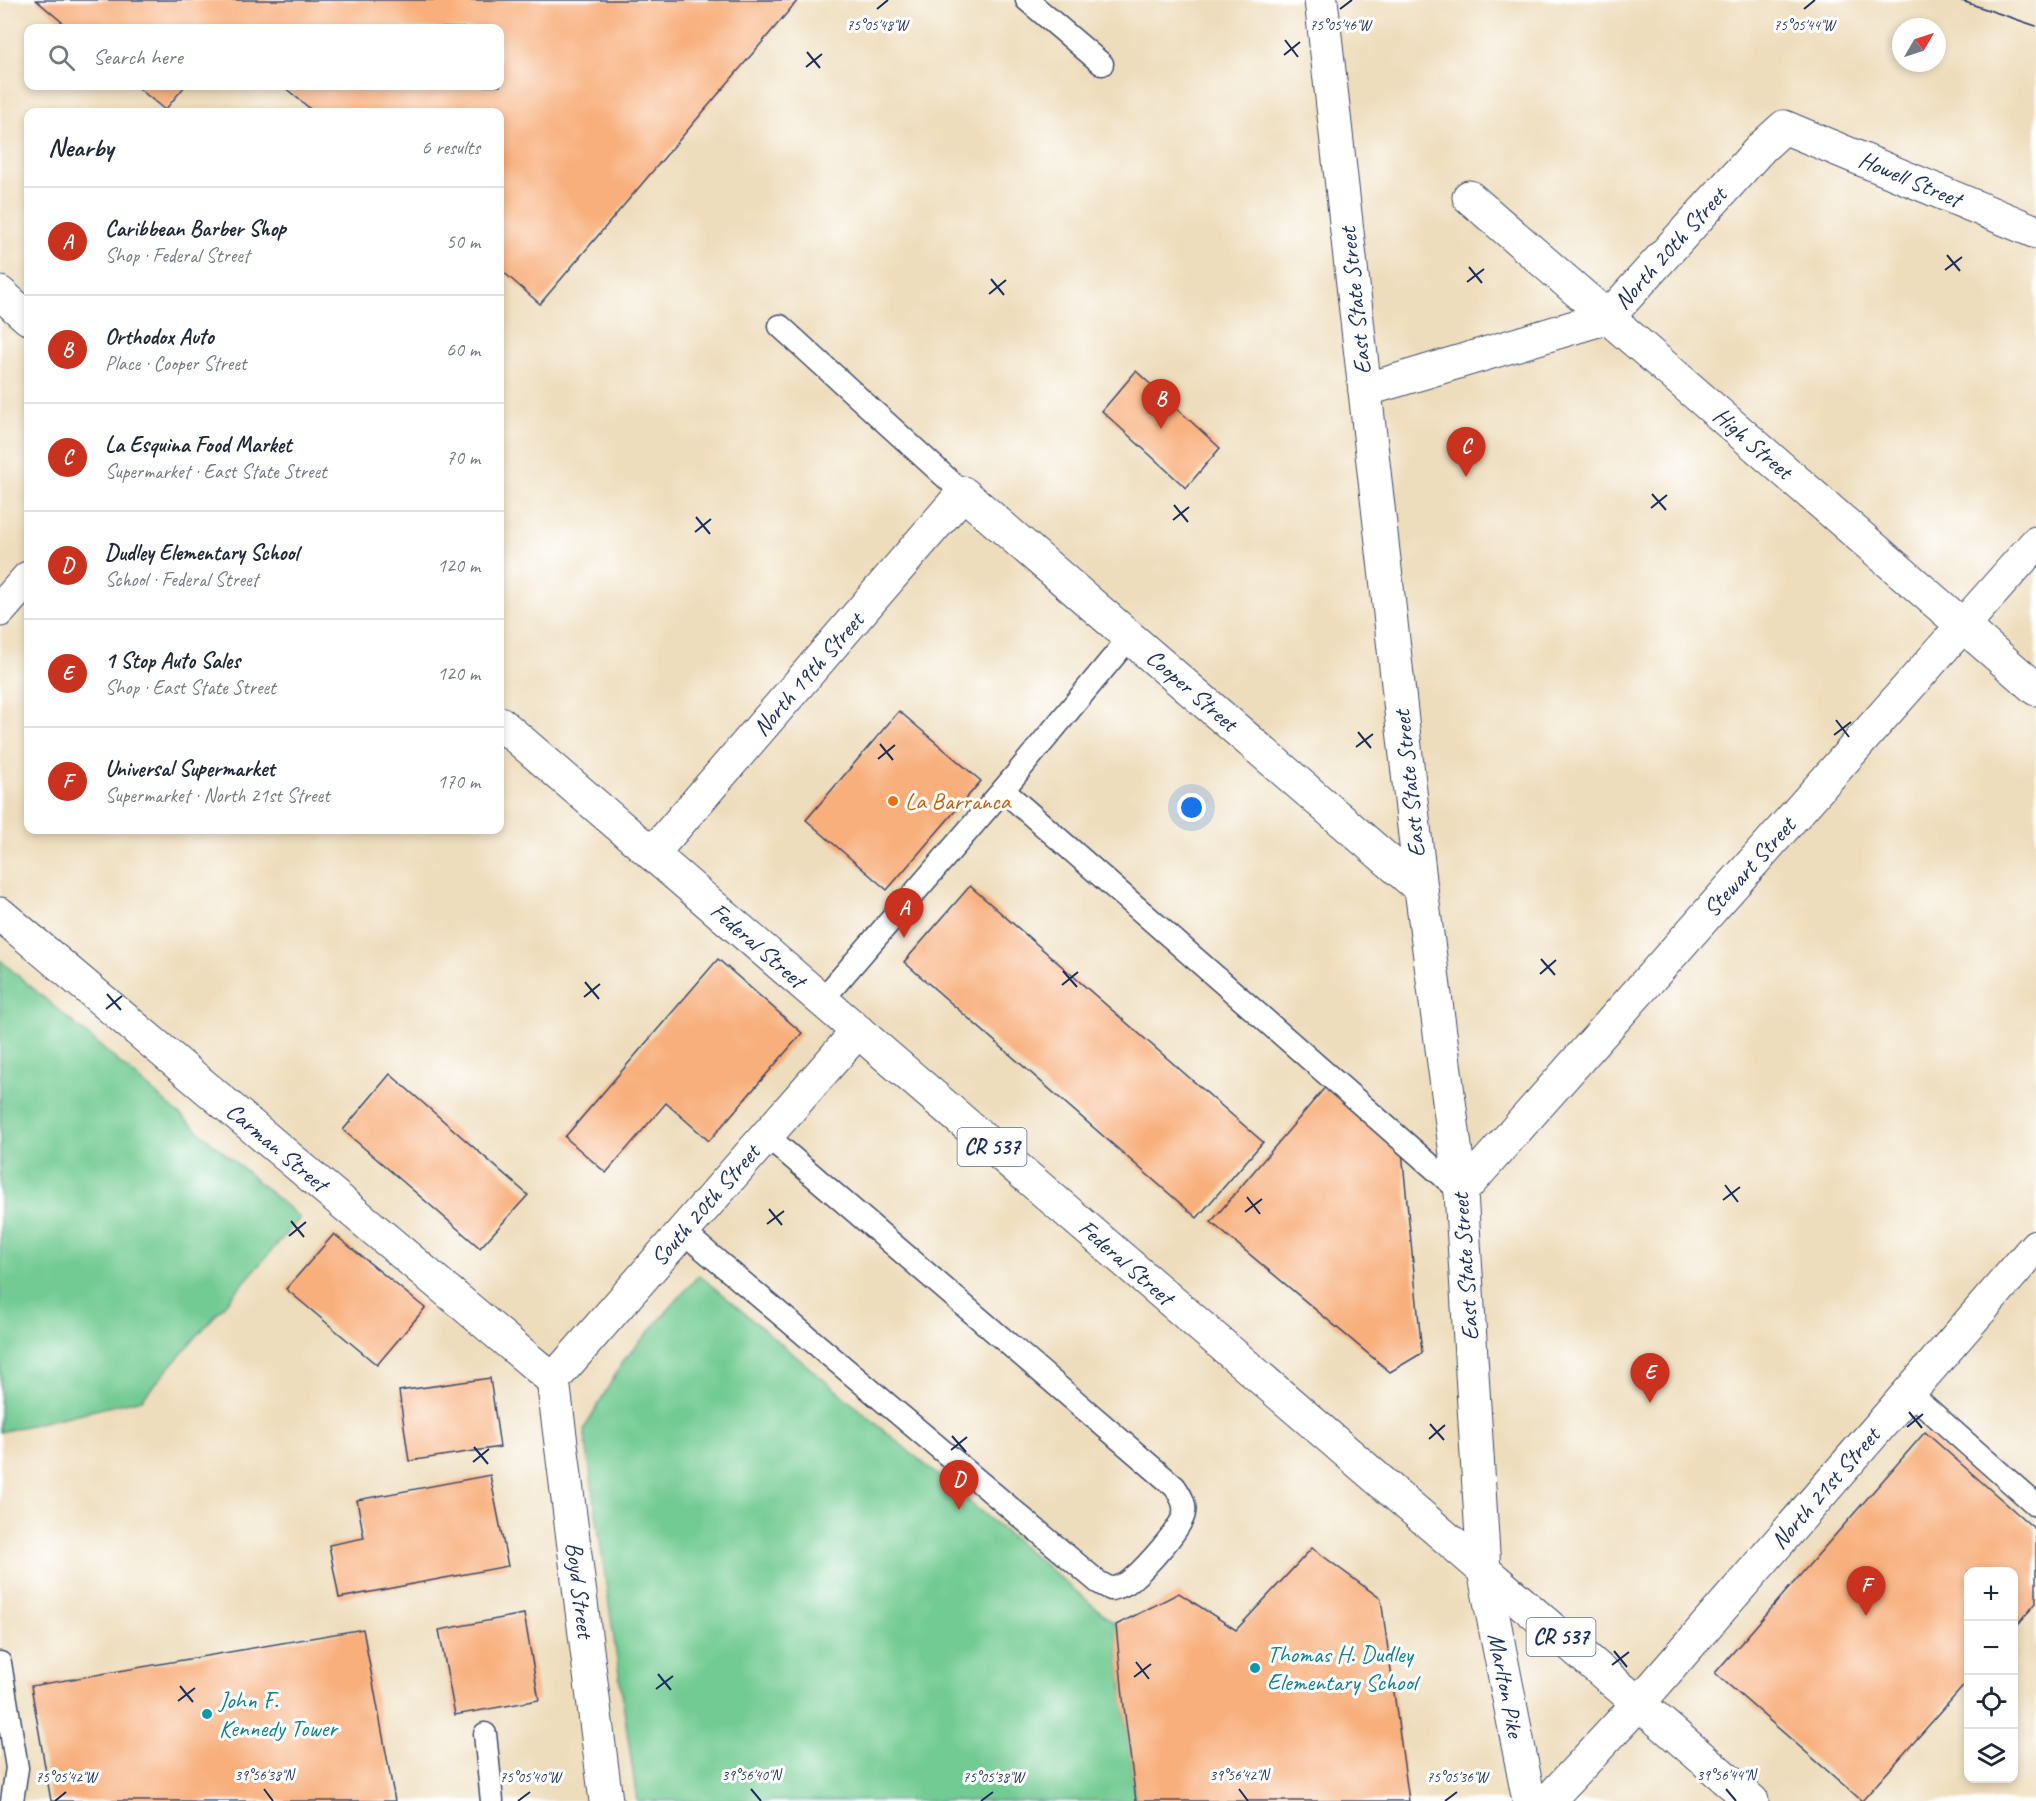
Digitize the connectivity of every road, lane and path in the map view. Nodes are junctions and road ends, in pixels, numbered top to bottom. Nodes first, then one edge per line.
1 (1027, 0) edge
2 (1321, 0) edge
3 (1102, 64) dead end
4 (1784, 127) joint
5 (1469, 197) dead end
6 (2036, 232) edge
7 (0, 293) edge
8 (24, 314) edge
9 (1608, 317) junction
10 (780, 326) dead end
11 (1365, 390) junction
12 (963, 493) junction
13 (2036, 543) edge
14 (24, 583) edge
15 (0, 610) edge
16 (1963, 626) junction
17 (1130, 637) junction
18 (2036, 689) edge
19 (504, 726) edge
20 (1003, 790) junction
21 (652, 854) junction
22 (1421, 889) junction
23 (0, 914) edge
24 (822, 1000) junction
25 (858, 1031) junction
26 (766, 1136) junction
27 (1461, 1191) junction
28 (683, 1232) junction
29 (2036, 1246) edge
30 (553, 1380) junction
31 (1909, 1392) junction
32 (2036, 1505) edge
33 (1484, 1570) junction
34 (0, 1663) edge
35 (1639, 1703) junction
36 (485, 1734) dead end
37 (12, 1801) edge
38 (492, 1801) edge
39 (606, 1801) edge
40 (1529, 1801) edge
41 (1548, 1801) edge
42 (1752, 1801) edge

1 - 3 lane
2 - 11 street, East State Street
4 - 6 street, Howell Street
4 - 9 street, North 20th Street
5 - 9 street, High Street
7 - 8 street
9 - 11 street, North 20th Street
9 - 16 street, High Street
10 - 12 lane
11 - 22 street, East State Street
12 - 17 street, Cooper Street
12 - 21 street, North 19th Street
13 - 16 street, Stewart Street
14 - 15 street
16 - 18 street, High Street
16 - 27 street, Stewart Street
17 - 20 lane
17 - 22 street, Cooper Street
19 - 21 street, Federal Street / CR 537
20 - 24 lane
20 - 27 lane
21 - 24 street, Federal Street / CR 537
22 - 27 street, East State Street
23 - 30 street, Carman Street
24 - 25 street, Federal Street / CR 537
25 - 26 street, South 20th Street
25 - 33 street, Federal Street / CR 537
26 - 28 street, South 20th Street
26 - 28 lane
27 - 33 street, East State Street
28 - 30 street, South 20th Street
29 - 31 street, North 21st Street
30 - 39 street, Boyd Street
31 - 32 lane
31 - 35 street, North 21st Street
33 - 35 street, Federal Street / CR 537
33 - 40 street, Marlton Pike
34 - 37 lane
35 - 41 street, North 21st Street
35 - 42 street, Federal Street / CR 537
36 - 38 lane

